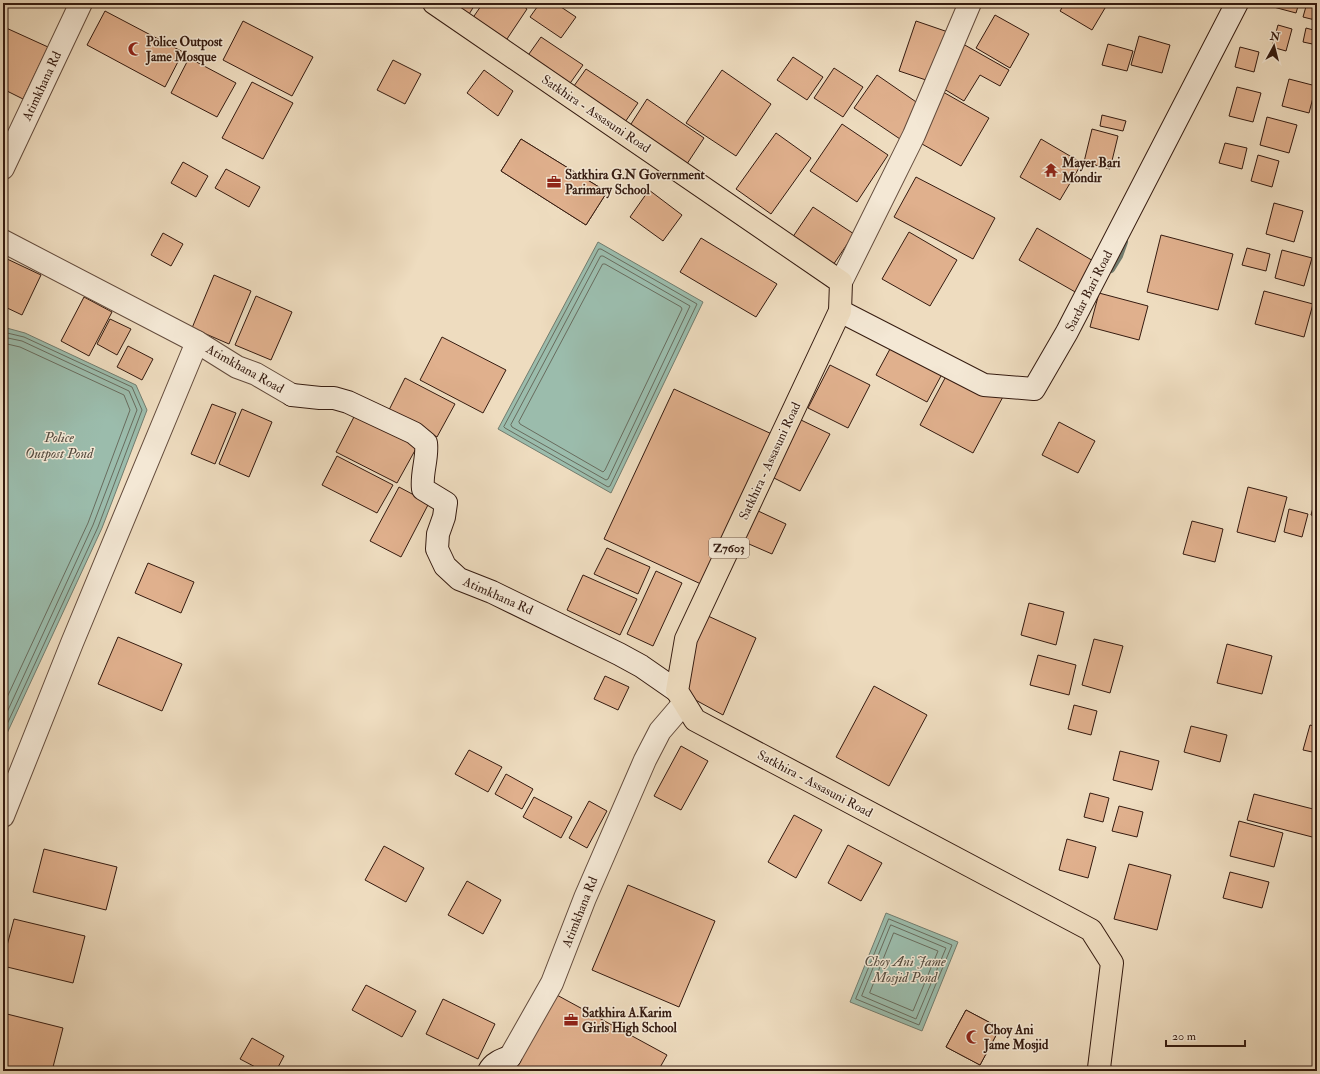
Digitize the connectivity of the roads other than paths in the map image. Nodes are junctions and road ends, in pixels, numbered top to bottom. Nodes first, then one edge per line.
1 (81, 3) edge
2 (434, 3) edge
3 (970, 3) edge
4 (1237, 3) edge
5 (3, 168) edge
6 (3, 241) edge
7 (841, 282) junction
8 (840, 311) junction
9 (197, 342) junction
10 (292, 395) joint
11 (680, 697) junction
12 (3, 816) edge
13 (489, 1071) edge
14 (1101, 1071) edge

1 - 5 street, Atimkhana Rd
2 - 7 main road, Satkhira - Assasuni Road
3 - 7 street
4 - 8 street, Sardar Bari Road
6 - 9 street, Atimkhana Road
7 - 8 main road, Satkhira - Assasuni Road / Z7603
8 - 11 main road, Satkhira - Assasuni Road / Z7603
9 - 10 street, Atimkhana Road
9 - 12 street
10 - 11 street, Atimkhana Rd
11 - 13 street, Atimkhana Rd
11 - 14 main road, Satkhira - Assasuni Road

